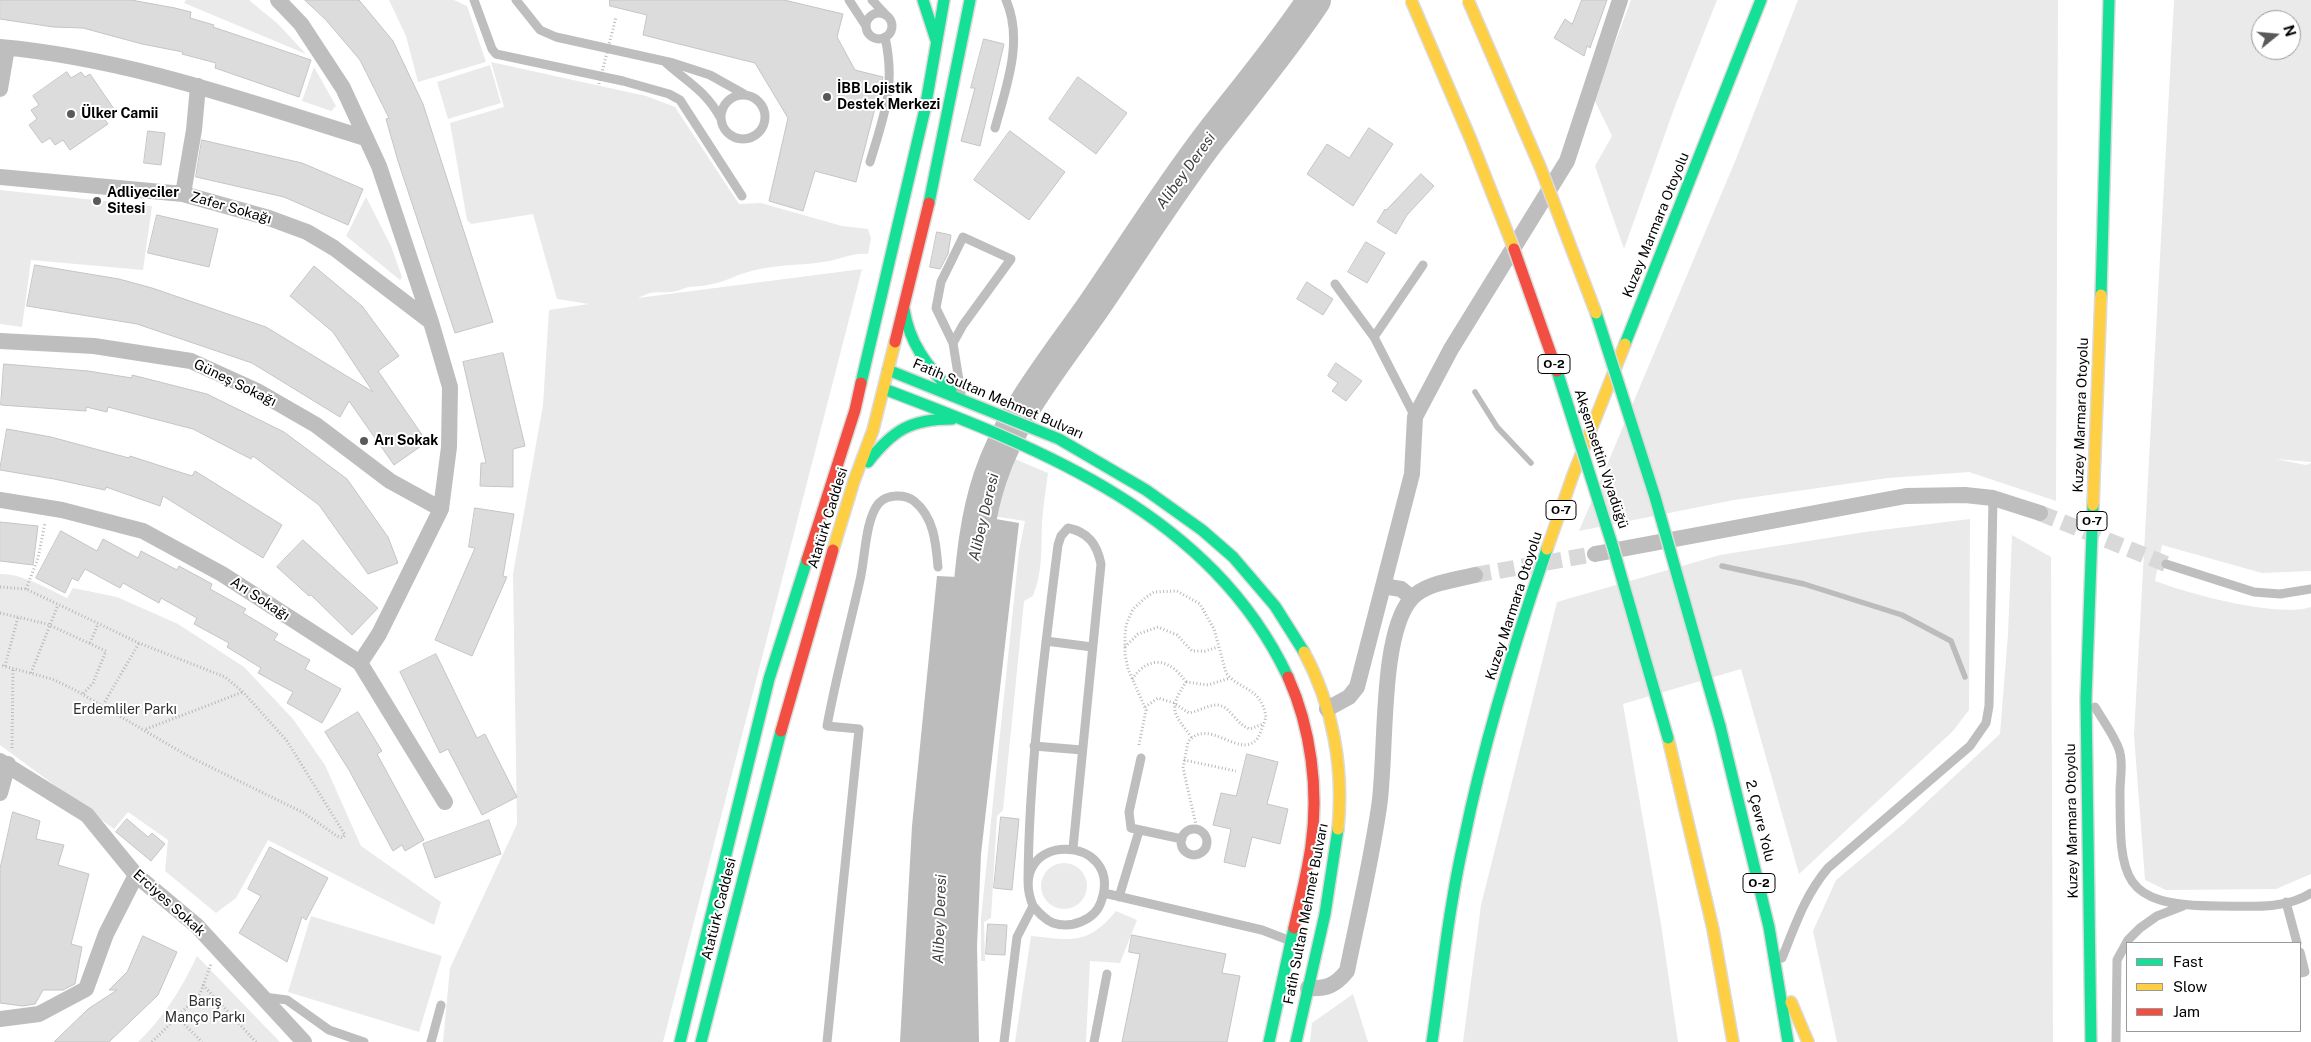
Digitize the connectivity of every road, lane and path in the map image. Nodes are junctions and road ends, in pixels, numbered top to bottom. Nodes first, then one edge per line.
1 (278, 0) edge
2 (474, 0) edge
3 (516, 0) edge
4 (849, 0) edge
5 (872, 0) edge
6 (923, 0) edge
7 (944, 0) edge
8 (970, 0) edge
9 (1006, 0) edge
10 (1411, 0) edge
11 (1468, 0) edge
12 (1620, 0) edge
13 (1761, 0) edge
14 (2109, 0) edge
15 (886, 15) junction
16 (616, 18) dead end
17 (866, 26) junction
18 (885, 37) junction
19 (937, 46) junction
20 (4, 48) edge
21 (664, 61) junction
22 (599, 84) dead end
23 (198, 86) junction
24 (0, 89) edge
25 (744, 94) junction
26 (720, 117) junction
27 (995, 128) dead end
28 (366, 138) junction
29 (870, 162) dead end
30 (0, 177) edge
31 (183, 194) junction
32 (742, 196) dead end
33 (1423, 266) dead end
34 (1336, 284) dead end
35 (881, 302) junction
36 (904, 307) junction
37 (431, 322) junction
38 (1374, 337) junction
39 (0, 341) edge
40 (953, 343) junction
41 (888, 370) junction
42 (876, 373) junction
43 (862, 384) junction
44 (884, 389) junction
45 (961, 398) junction
46 (1415, 417) junction
47 (962, 420) junction
48 (854, 481) junction
49 (1993, 498) junction
50 (0, 500) edge
51 (48, 508) junction
52 (441, 509) junction
53 (2040, 513) tunnel mouth
54 (1595, 554) tunnel mouth
55 (2166, 564) tunnel mouth
56 (938, 567) dead end
57 (1475, 575) tunnel mouth
58 (0, 586) edge
59 (1383, 586) junction
60 (26, 589) junction
61 (2311, 590) edge
62 (1412, 598) junction
63 (58, 605) junction
64 (0, 613) edge
65 (18, 617) junction
66 (98, 624) junction
67 (50, 625) junction
68 (1046, 641) junction
69 (90, 643) junction
70 (139, 643) junction
71 (1092, 647) junction
72 (1218, 647) junction
73 (1125, 648) junction
74 (360, 663) junction
75 (0, 665) edge
76 (5, 666) junction
77 (13, 668) junction
78 (30, 673) junction
79 (1230, 678) junction
80 (1132, 679) junction
81 (1186, 682) junction
82 (243, 692) junction
83 (2087, 692) junction
84 (83, 694) junction
85 (1174, 703) junction
86 (103, 706) junction
87 (1145, 707) junction
88 (1327, 709) junction
89 (1263, 724) junction
90 (146, 730) junction
91 (1192, 738) junction
92 (1034, 746) junction
93 (1082, 750) junction
94 (1141, 758) joint
95 (7, 759) edge
96 (1184, 760) junction
97 (1236, 772) dead end
98 (0, 793) edge
99 (445, 802) dead end
100 (1197, 829) junction
101 (1139, 831) junction
102 (1182, 839) junction
103 (1073, 848) junction
104 (136, 875) junction
105 (1028, 880) junction
106 (1104, 893) junction
107 (2311, 893) edge
108 (1119, 897) junction
109 (2286, 902) junction
110 (1033, 906) junction
111 (2183, 906) junction
112 (2127, 942) edge
113 (2297, 942) edge
114 (1304, 944) junction
115 (2126, 944) edge
116 (216, 948) junction
117 (2301, 956) edge
118 (1777, 973) junction
119 (2301, 973) edge
120 (1107, 974) dead end
121 (203, 984) junction
122 (1294, 985) junction
123 (1725, 992) junction
124 (261, 996) junction
125 (440, 1005) dead end
126 (177, 1017) junction
127 (0, 1019) edge
128 (152, 1042) edge
129 (202, 1042) edge
130 (256, 1042) edge
131 (304, 1042) edge
132 (364, 1042) edge
133 (431, 1042) edge
134 (680, 1042) edge
135 (701, 1042) edge
136 (828, 1042) edge
137 (1004, 1042) edge
138 (1094, 1042) edge
139 (1269, 1042) edge
140 (1296, 1042) edge
141 (1432, 1042) edge
142 (1723, 1042) edge
143 (1733, 1042) edge
144 (1788, 1042) edge
145 (1808, 1042) edge
146 (2091, 1042) edge
147 (2116, 1042) edge

1 - 28 street
2 - 32 lane
3 - 21 lane
4 - 17 lane
5 - 15 lane
6 - 19 main road
7 - 19 main road, Atatürk Caddesi
8 - 36 main road, Atatürk Caddesi
9 - 27 lane
10 - 123 main road, Akşemsettin Viyadüğü / O-2, bridge
11 - 118 main road, 2. Çevre Yolu / O-2, bridge
12 - 46 street
13 - 141 main road, Kuzey Marmara Otoyolu / O-7
14 - 83 main road, Kuzey Marmara Otoyolu / O-7
15 - 17 lane
15 - 18 lane
16 - 22 path, bridge
17 - 18 lane
18 - 29 lane
19 - 35 main road, Atatürk Caddesi
20 - 23 street
20 - 24 street
21 - 25 lane
21 - 26 lane
23 - 28 street
23 - 31 street
25 - 26 lane
25 - 26 lane
28 - 37 street
30 - 31 street, Zafer Sokağı
31 - 37 street, Zafer Sokağı
33 - 38 lane
34 - 38 lane
35 - 42 main road
35 - 43 main road, Atatürk Caddesi
36 - 41 main road, Atatürk Caddesi
36 - 45 main road
37 - 52 street
38 - 46 lane
39 - 52 street, Güneş Sokağı
40 - 40 lane
40 - 45 lane
41 - 42 main road
41 - 44 main road, Atatürk Caddesi
41 - 45 main road, Fatih Sultan Mehmet Bulvarı
42 - 43 main road
42 - 44 main road
43 - 134 main road, Atatürk Caddesi
44 - 47 main road, Fatih Sultan Mehmet Bulvarı
44 - 48 main road, Atatürk Caddesi
45 - 88 main road, Fatih Sultan Mehmet Bulvarı
46 - 59 street
47 - 48 main road
47 - 114 main road, Fatih Sultan Mehmet Bulvarı
48 - 135 main road, Atatürk Caddesi
49 - 53 street
49 - 54 street
49 - 118 lane
50 - 51 street, Arı Sokağı
51 - 60 path
51 - 74 street, Arı Sokağı
52 - 74 street
55 - 61 lane
56 - 136 lane
57 - 62 street
58 - 60 path
59 - 62 street
59 - 88 street
60 - 63 path
62 - 122 street
63 - 66 path
63 - 67 path
64 - 65 path
65 - 67 path
65 - 76 path
66 - 69 path
66 - 70 path
67 - 69 path
67 - 78 path
68 - 71 lane
68 - 71 lane
68 - 92 lane
69 - 84 path
70 - 82 path
70 - 86 path
71 - 93 lane
72 - 73 path
72 - 73 path
72 - 79 path
73 - 80 path
74 - 99 street, Arı Sokağı
75 - 76 path
76 - 77 path
77 - 78 path
77 - 95 path
78 - 84 path
79 - 81 path
79 - 89 path
80 - 81 path
80 - 87 path
81 - 85 path
82 - 90 path
82 - 90 path
83 - 111 lane
83 - 146 main road, Kuzey Marmara Otoyolu / O-7
84 - 86 path
85 - 87 path
85 - 89 path
85 - 91 path
86 - 90 path
87 - 94 path
88 - 114 main road, Fatih Sultan Mehmet Bulvarı
89 - 91 path
91 - 96 path
92 - 93 lane
92 - 105 lane
93 - 103 lane
94 - 101 lane
95 - 98 street
95 - 104 street, Erciyes Sokak
96 - 97 path
96 - 100 path
100 - 102 lane
100 - 102 lane
101 - 102 lane
101 - 108 lane
103 - 105 lane
103 - 106 lane
104 - 116 street, Erciyes Sokak
104 - 127 street
105 - 110 lane
106 - 108 lane
106 - 110 lane
107 - 109 lane
108 - 114 lane
109 - 111 lane
109 - 113 lane
110 - 137 lane
111 - 112 lane
114 - 122 main road, Fatih Sultan Mehmet Bulvarı
114 - 122 main road, Fatih Sultan Mehmet Bulvarı
115 - 147 lane
116 - 121 path
116 - 124 street, Erciyes Sokak
117 - 119 lane
118 - 144 main road, 2. Çevre Yolu / O-2
118 - 145 main road
120 - 138 lane
121 - 126 path
121 - 130 path
122 - 139 main road, Fatih Sultan Mehmet Bulvarı
122 - 140 main road, Fatih Sultan Mehmet Bulvarı
123 - 142 main road
123 - 143 main road, O-2
124 - 131 street, Erciyes Sokak
124 - 132 lane
125 - 133 lane
126 - 128 path
126 - 129 path

